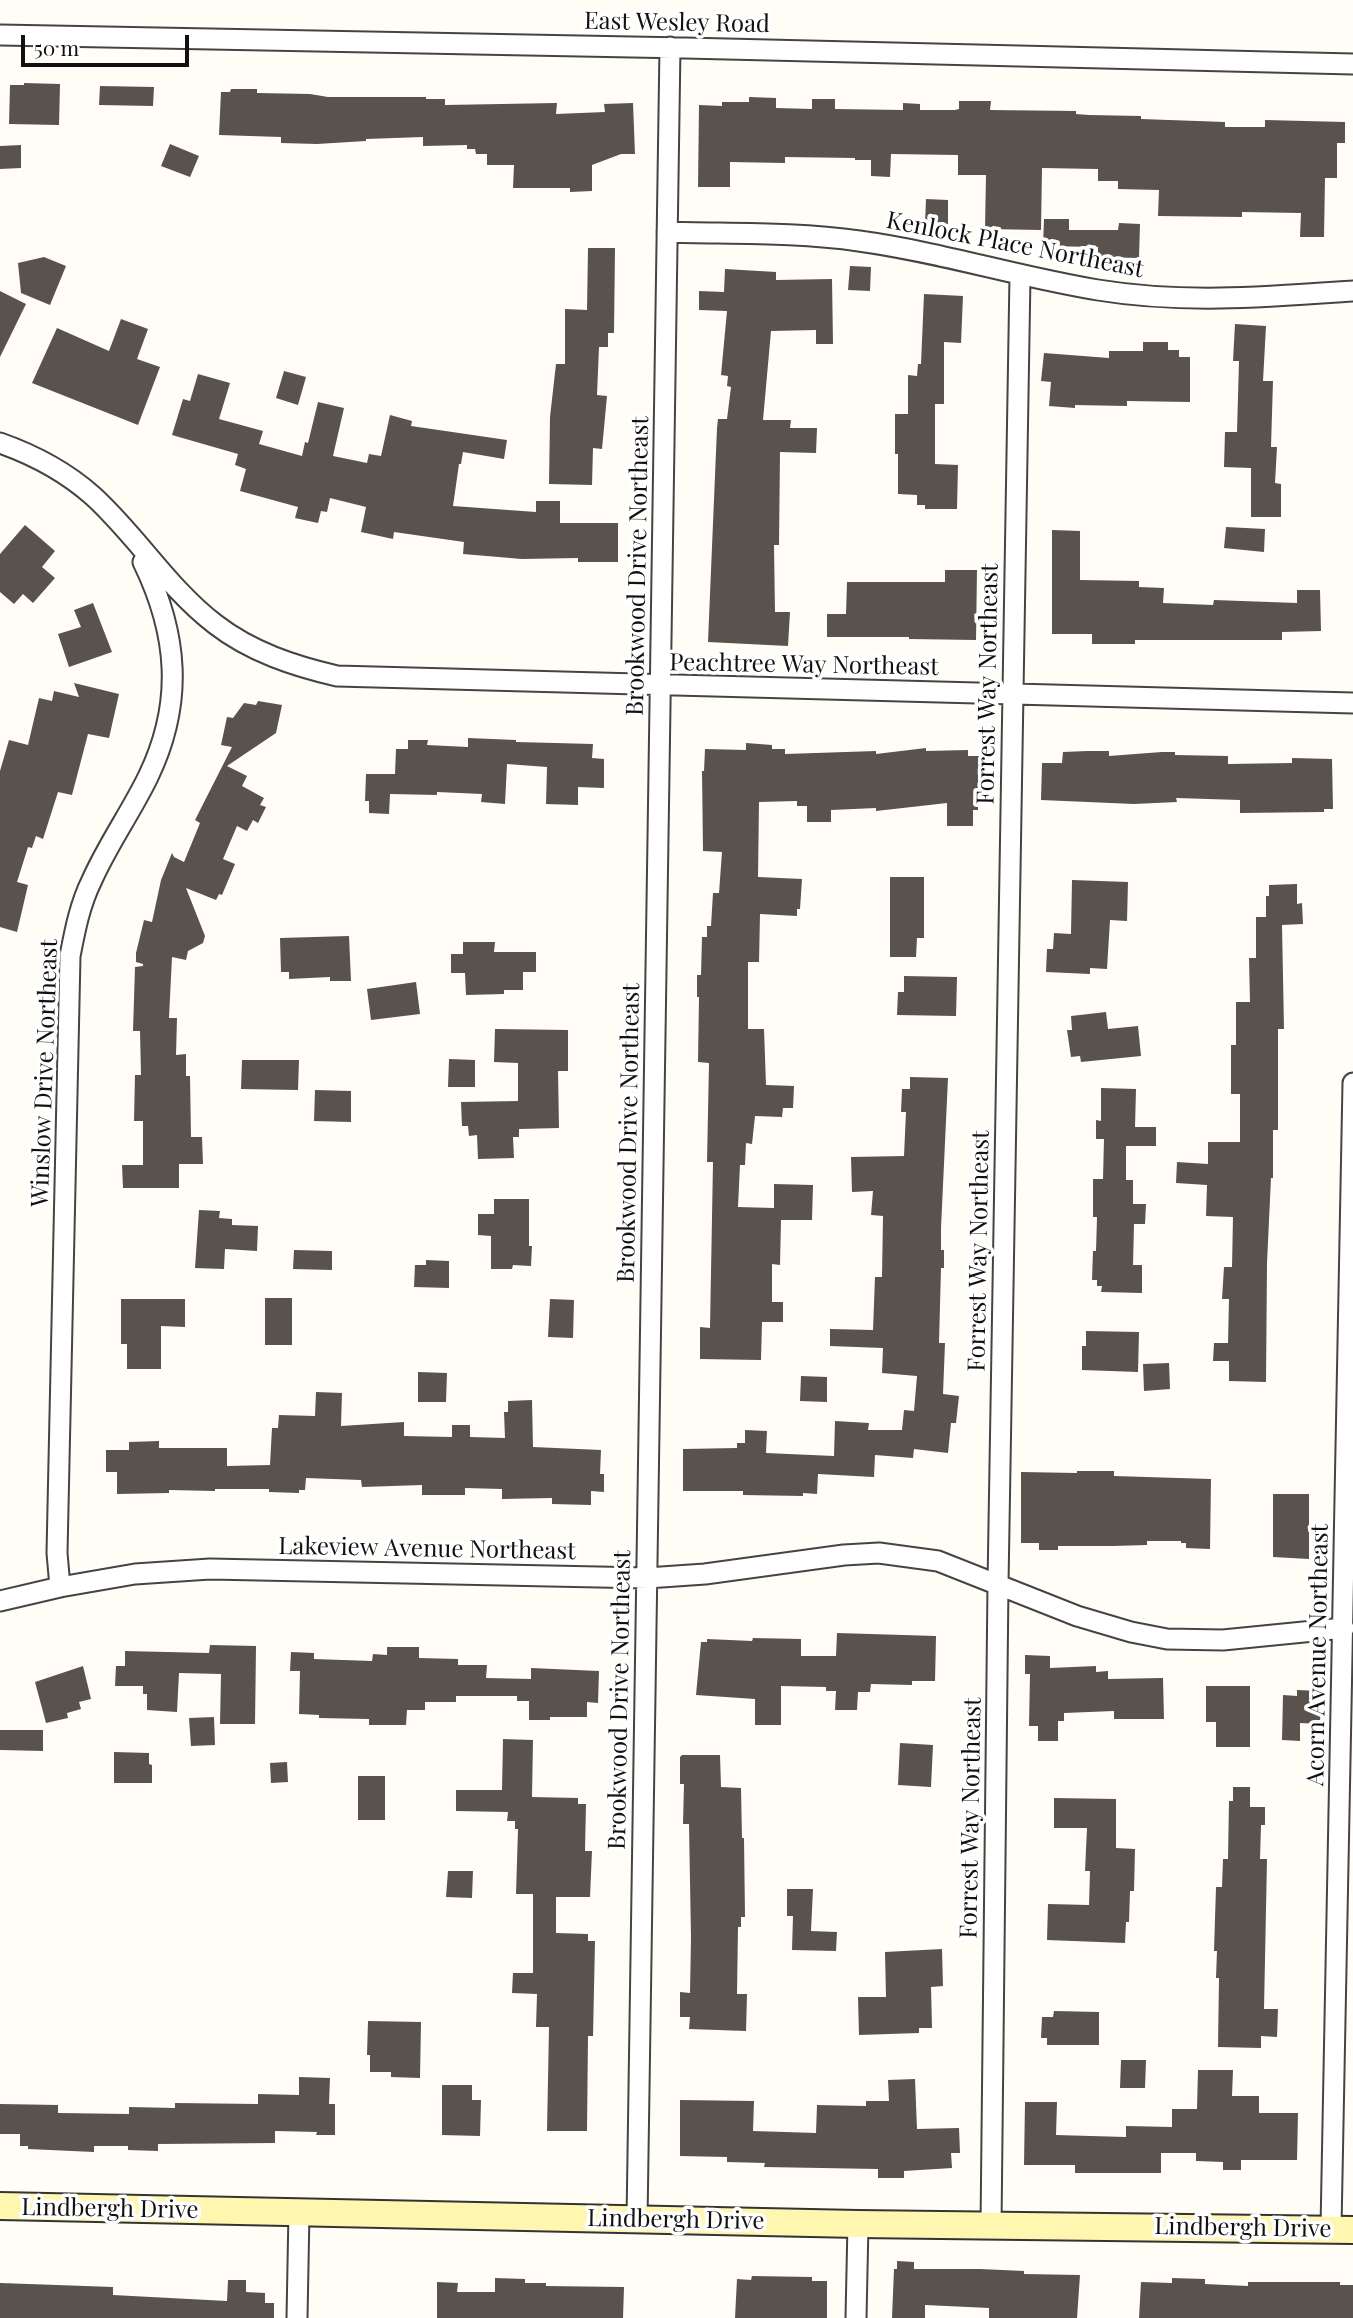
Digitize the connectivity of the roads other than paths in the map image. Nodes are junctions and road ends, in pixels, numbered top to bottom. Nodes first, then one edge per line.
1 (0, 35) edge
2 (670, 47) junction
3 (1353, 64) edge
4 (667, 232) junction
5 (1020, 276) junction
6 (1353, 291) edge
7 (0, 443) edge
8 (139, 546) junction
9 (660, 686) junction
10 (1013, 695) junction
11 (1353, 703) edge
12 (1353, 1083) edge
13 (647, 1578) junction
14 (998, 1584) junction
15 (60, 1587) junction
16 (0, 1601) edge
17 (1344, 1628) junction
18 (0, 2206) edge
19 (299, 2212) junction
20 (637, 2219) junction
21 (858, 2224) junction
22 (991, 2226) junction
23 (1342, 2229) edge
24 (297, 2318) edge
25 (856, 2318) edge

1 - 2 street, East Wesley Road
2 - 3 street, East Wesley Road
2 - 4 street, Brookwood Drive Northeast
4 - 5 street, Kenlock Place Northeast
4 - 9 street, Brookwood Drive Northeast
5 - 6 street, Kenlock Place Northeast
5 - 10 street, Forrest Way Northeast
7 - 8 street, Peachtree Way Northeast
8 - 9 street, Peachtree Way Northeast
8 - 15 street, Winslow Drive Northeast
9 - 10 street, Peachtree Way Northeast
9 - 13 street, Brookwood Drive Northeast
10 - 11 street, Peachtree Way Northeast
10 - 14 street, Forrest Way Northeast
12 - 17 street, Acorn Avenue Northeast
13 - 14 street, Lakeview Avenue Northeast
13 - 15 street, Lakeview Avenue Northeast
13 - 20 street, Brookwood Drive Northeast
14 - 17 street, Lakeview Avenue Northeast
14 - 22 street, Forrest Way Northeast
15 - 16 street, Lakeview Avenue Northeast
17 - 23 street, Acorn Avenue Northeast
18 - 19 main road, Lindbergh Drive
19 - 20 main road, Lindbergh Drive
19 - 24 street
20 - 21 main road, Lindbergh Drive
21 - 22 main road, Lindbergh Drive
21 - 25 street
22 - 23 main road, Lindbergh Drive

